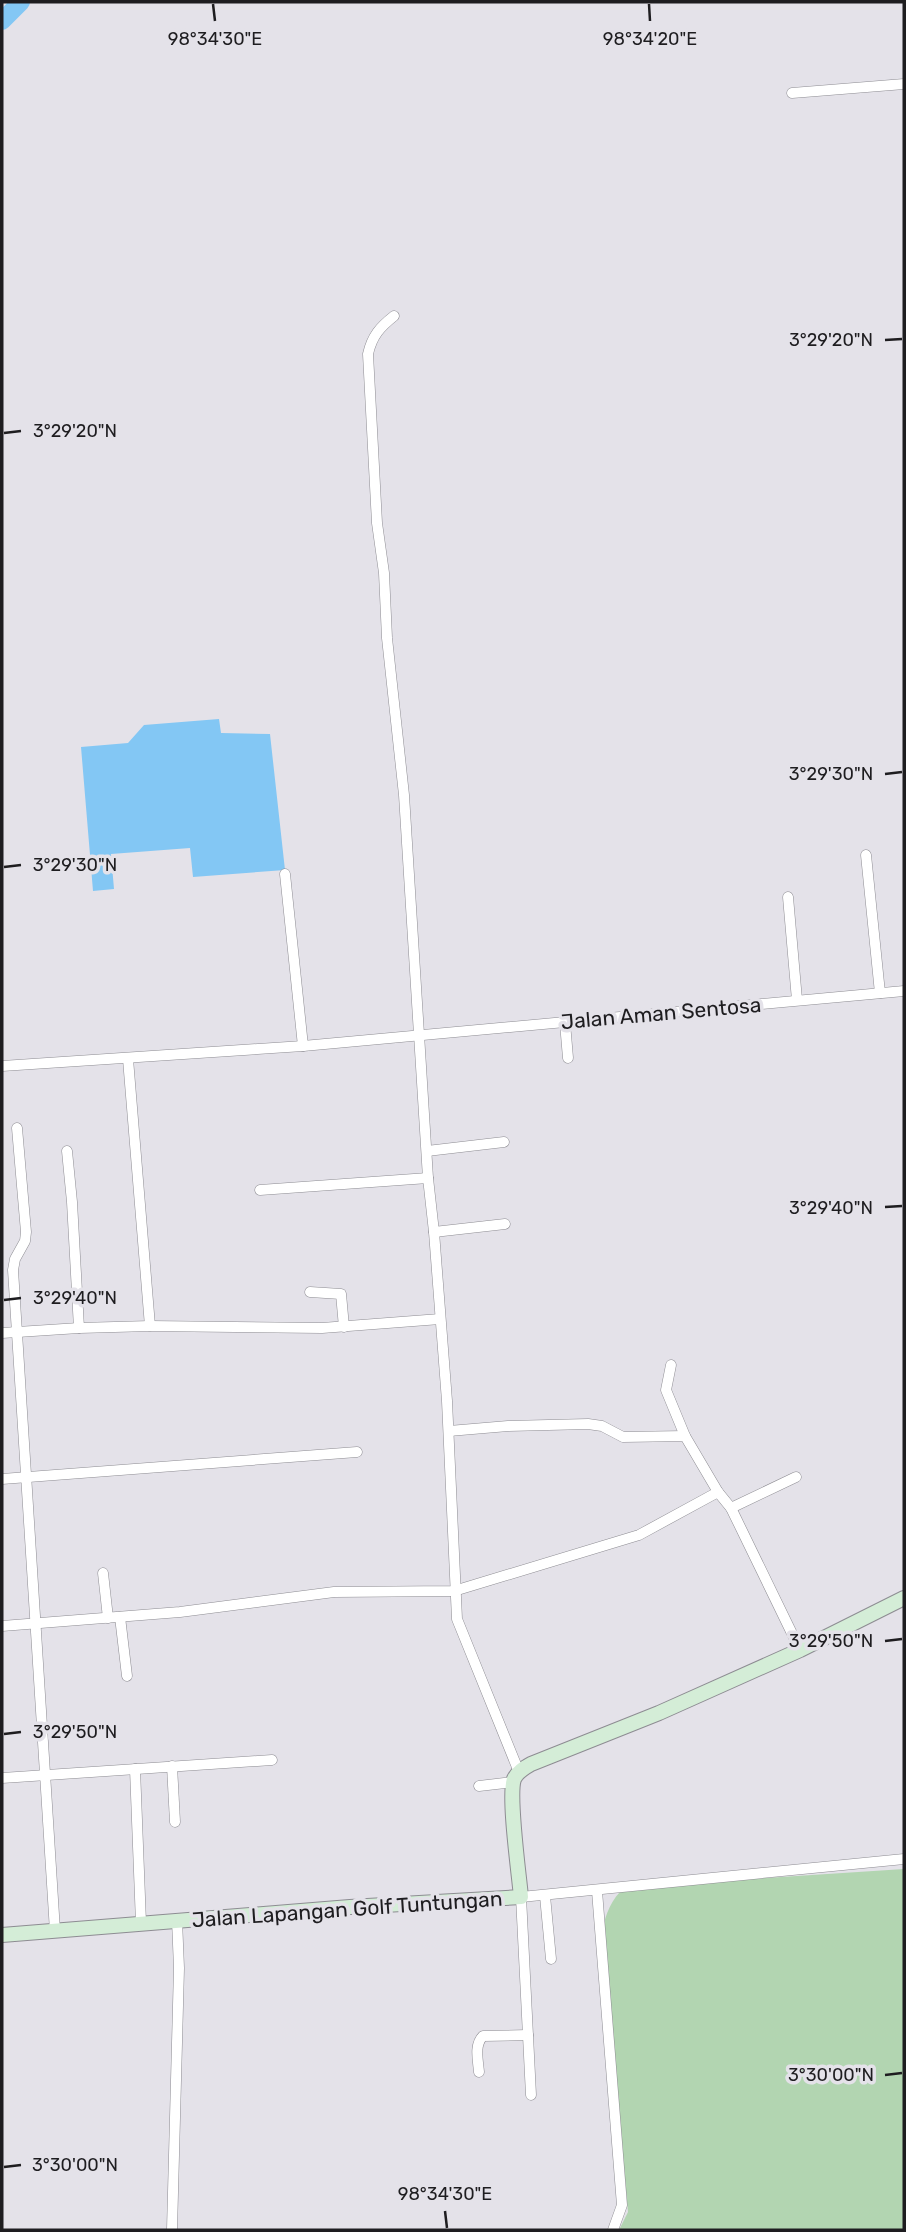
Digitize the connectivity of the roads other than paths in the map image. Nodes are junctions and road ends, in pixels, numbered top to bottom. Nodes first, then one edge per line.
1 (904, 84) edge
2 (792, 93) dead end
3 (394, 316) dead end
4 (866, 855) dead end
5 (285, 874) dead end
6 (788, 897) dead end
7 (904, 991) edge
8 (880, 993) junction
9 (797, 1000) junction
10 (565, 1023) junction
11 (419, 1035) junction
12 (303, 1046) junction
13 (568, 1058) dead end
14 (128, 1059) junction
15 (2, 1066) edge
16 (17, 1128) dead end
17 (504, 1142) dead end
18 (67, 1151) dead end
19 (427, 1151) junction
20 (428, 1178) junction
21 (260, 1191) dead end
22 (505, 1224) dead end
23 (434, 1232) junction
24 (310, 1292) dead end
25 (440, 1319) junction
26 (150, 1326) junction
27 (344, 1327) junction
28 (79, 1328) junction
29 (16, 1332) junction
30 (2, 1333) edge
31 (671, 1365) dead end
32 (449, 1431) junction
33 (685, 1436) junction
34 (357, 1452) dead end
35 (796, 1477) dead end
36 (27, 1478) junction
37 (2, 1479) edge
38 (718, 1492) junction
39 (731, 1508) junction
40 (103, 1573) dead end
41 (454, 1591) junction
42 (904, 1598) edge
43 (120, 1617) junction
44 (108, 1618) junction
45 (37, 1623) junction
46 (2, 1626) edge
47 (800, 1650) junction
48 (127, 1676) dead end
49 (272, 1760) dead end
50 (172, 1766) junction
51 (135, 1769) junction
52 (44, 1775) junction
53 (516, 1777) junction
54 (2, 1778) edge
55 (479, 1786) dead end
56 (175, 1822) dead end
57 (904, 1859) edge
58 (597, 1891) junction
59 (545, 1896) junction
60 (521, 1897) junction
61 (177, 1920) junction
62 (141, 1923) junction
63 (55, 1931) junction
64 (2, 1935) edge
65 (551, 1959) dead end
66 (528, 2035) junction
67 (479, 2072) dead end
68 (531, 2095) dead end
69 (172, 2230) edge
70 (612, 2230) edge

1 - 2 street
3 - 11 street
4 - 8 street
5 - 12 street
6 - 9 street
7 - 8 street, Jalan Aman Sentosa
8 - 9 street, Jalan Aman Sentosa
9 - 10 street, Jalan Aman Sentosa
10 - 11 street, Jalan Aman Sentosa
10 - 13 street
11 - 12 street, Jalan Aman Sentosa
11 - 19 street
12 - 14 street, Jalan Aman Sentosa
14 - 15 street, Jalan Aman Sentosa
14 - 26 street
16 - 29 street
17 - 19 street
18 - 28 street
19 - 20 street
20 - 21 street
20 - 23 street
22 - 23 street
23 - 25 street
24 - 27 street
25 - 27 street
25 - 32 street
26 - 27 street
26 - 28 street
28 - 29 street
29 - 30 street
29 - 36 street
31 - 33 street
32 - 33 street
32 - 41 street
33 - 38 street
34 - 36 street
35 - 39 street
36 - 37 street
36 - 45 street
38 - 39 street
38 - 41 street
39 - 47 street
40 - 44 street
41 - 43 street
41 - 53 street
42 - 47 street
43 - 44 street
43 - 48 street
44 - 45 street
45 - 46 street
45 - 52 street
47 - 53 street
49 - 50 street
50 - 51 street
50 - 56 street
51 - 52 street
51 - 62 street
52 - 54 street
52 - 63 street
53 - 55 street
53 - 60 street, Jalan Lapangan Golf Tuntungan
57 - 58 street
58 - 59 street
58 - 70 street
59 - 60 street
59 - 65 street
60 - 61 street, Jalan Lapangan Golf Tuntungan
60 - 66 street
61 - 62 street, Jalan Lapangan Golf Tuntungan
61 - 69 street
62 - 63 street, Jalan Lapangan Golf Tuntungan
63 - 64 street, Jalan Lapangan Golf Tuntungan
66 - 67 street
66 - 68 street

